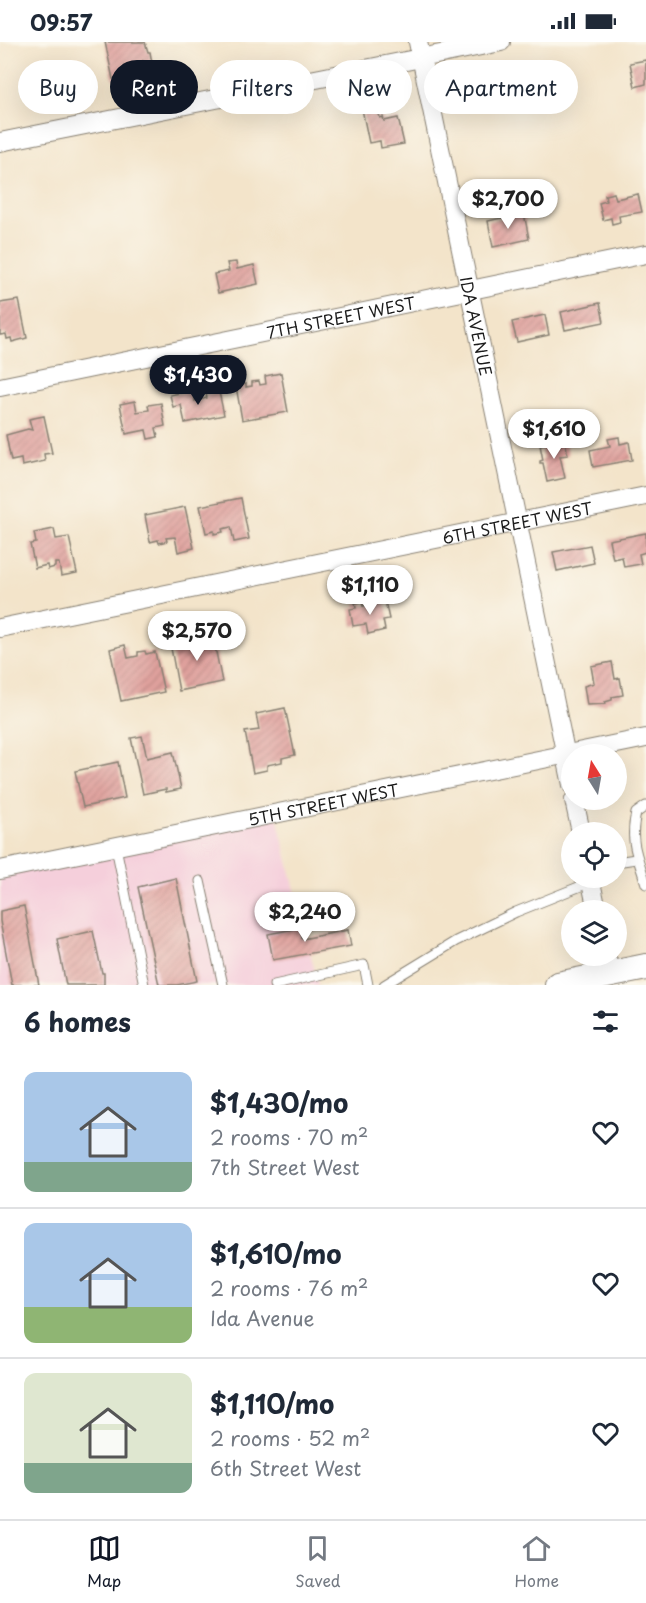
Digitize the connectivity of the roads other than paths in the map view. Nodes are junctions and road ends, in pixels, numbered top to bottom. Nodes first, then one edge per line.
1 (501, 42) edge
2 (420, 50) edge
3 (0, 142) edge
4 (646, 254) edge
5 (469, 290) junction
6 (0, 387) edge
7 (646, 496) edge
8 (517, 522) junction
9 (0, 628) edge
10 (646, 738) edge
11 (563, 744) edge
12 (617, 744) edge
13 (561, 756) edge
14 (646, 806) edge
15 (116, 847) junction
16 (636, 859) junction
17 (627, 860) edge
18 (0, 870) edge
19 (200, 881) dead end
20 (646, 884) edge
21 (572, 888) edge
22 (646, 967) edge
23 (606, 972) edge
24 (144, 985) edge
25 (223, 985) edge
26 (274, 985) edge
27 (368, 985) edge
28 (384, 985) edge
29 (558, 985) edge

1 - 2 street
2 - 3 street
2 - 5 street, IDA AVENUE
4 - 5 street, 7TH STREET WEST
5 - 6 street, 7TH STREET WEST
5 - 8 street, IDA AVENUE
7 - 8 street, 6TH STREET WEST
8 - 9 street, 6TH STREET WEST
8 - 11 street, IDA AVENUE
10 - 12 street, 5TH STREET WEST
13 - 15 street, 5TH STREET WEST
14 - 16 lane
15 - 18 street, 5TH STREET WEST
15 - 24 lane
16 - 17 lane
16 - 20 lane
19 - 25 lane
21 - 28 lane
22 - 23 main road
23 - 29 main road
26 - 27 lane

